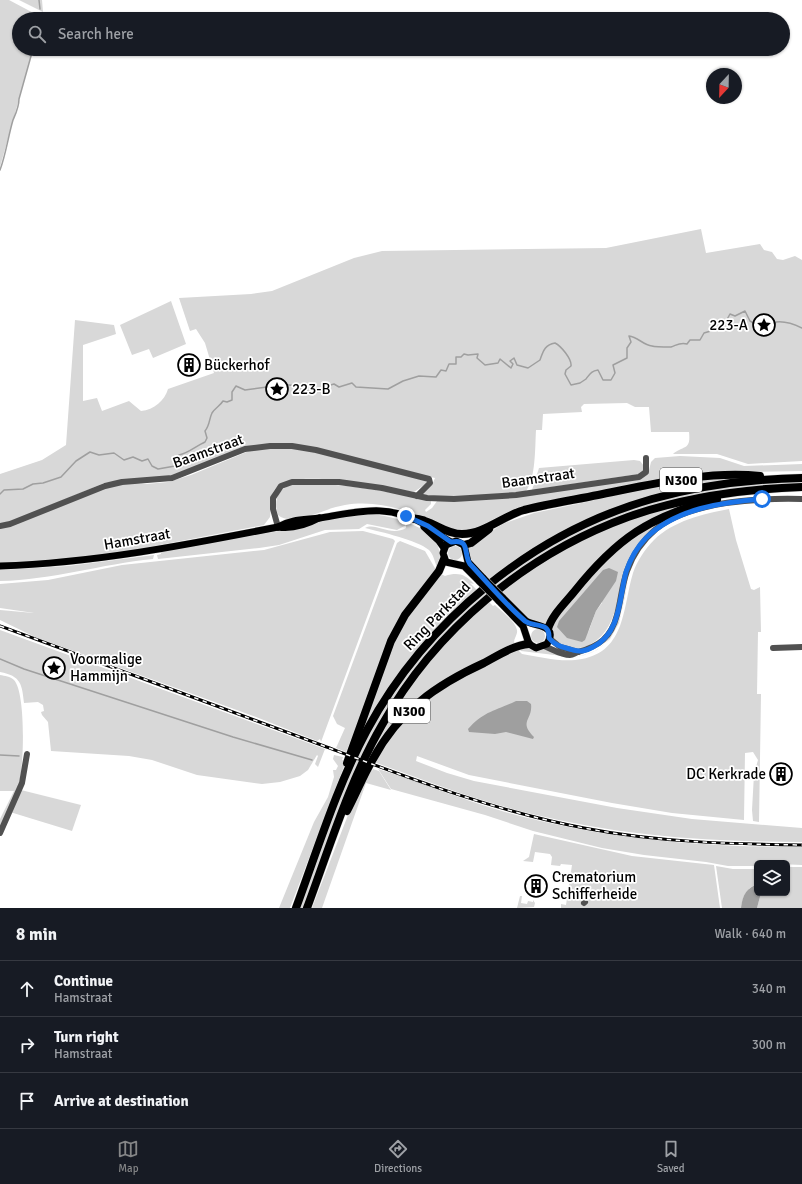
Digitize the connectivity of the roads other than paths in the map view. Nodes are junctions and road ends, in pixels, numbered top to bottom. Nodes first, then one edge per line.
1 (646, 458) dead end
2 (779, 478) junction
3 (802, 478) edge
4 (802, 487) edge
5 (752, 490) junction
6 (417, 496) junction
7 (802, 499) edge
8 (411, 518) junction
9 (498, 520) junction
10 (0, 526) edge
11 (278, 527) junction
12 (451, 542) junction
13 (464, 545) junction
14 (444, 548) junction
15 (444, 559) junction
16 (0, 566) edge
17 (482, 580) junction
18 (500, 598) junction
19 (548, 629) junction
20 (549, 638) junction
21 (529, 644) junction
22 (544, 646) junction
23 (802, 647) edge
24 (773, 648) dead end
25 (578, 652) junction
26 (26, 754) dead end
27 (339, 792) junction
28 (0, 833) edge
29 (334, 835) junction
30 (296, 908) edge
31 (307, 908) edge

1 - 6 street, Baamstraat
2 - 3 highway, Ring Parkstad / N300
2 - 9 highway, N300
2 - 27 highway, Ring Parkstad / N300
4 - 5 highway, Ring Parkstad / N300
5 - 19 highway, N300
5 - 29 highway, Ring Parkstad / N300
6 - 10 street, Baamstraat
6 - 11 street, Baamstraat
7 - 25 street
8 - 9 highway, N300
8 - 11 main road, Hamstraat
8 - 12 main road, Hamstraat
8 - 14 main road, Hamstraat
9 - 13 highway, N300
11 - 16 main road, Hamstraat
12 - 13 main road, Hamstraat
12 - 14 main road
13 - 17 main road
14 - 15 main road
15 - 17 main road
15 - 27 highway, N300
17 - 18 main road, bridge
18 - 19 main road
18 - 21 main road
19 - 20 main road
20 - 22 main road
20 - 25 street
21 - 22 main road
21 - 29 highway, N300
22 - 25 street
23 - 24 street
26 - 28 street
27 - 30 highway, Ring Parkstad / N300
29 - 31 highway, Ring Parkstad / N300

